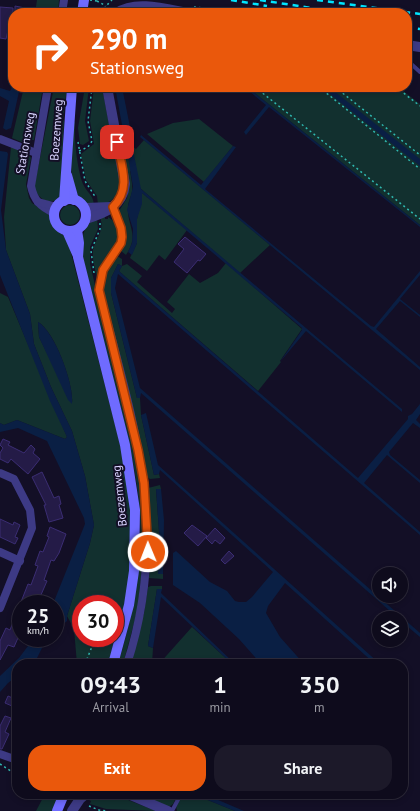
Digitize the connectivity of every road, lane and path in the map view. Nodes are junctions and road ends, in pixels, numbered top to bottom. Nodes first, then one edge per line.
1 (90, 0) edge
2 (112, 0) edge
3 (106, 6) joint
4 (125, 8) edge
5 (147, 8) edge
6 (412, 65) edge
7 (420, 72) edge
8 (47, 92) edge
9 (72, 92) edge
10 (91, 92) edge
11 (108, 92) edge
12 (261, 92) edge
13 (325, 92) edge
14 (341, 92) edge
15 (402, 92) edge
16 (420, 106) edge
17 (0, 139) edge
18 (79, 150) dead end
19 (36, 153) junction
20 (420, 155) edge
21 (420, 169) edge
22 (62, 205) junction
23 (113, 207) junction
24 (85, 208) junction
25 (86, 219) junction
26 (420, 219) edge
27 (72, 230) junction
28 (0, 473) edge
29 (0, 552) edge
30 (20, 561) junction
31 (0, 608) edge
32 (91, 647) edge
33 (87, 659) edge
34 (114, 659) edge
35 (128, 659) edge
36 (0, 754) edge
37 (12, 758) edge
38 (0, 764) edge
39 (12, 772) edge
40 (62, 799) edge
41 (80, 799) edge
42 (140, 799) edge
43 (178, 799) edge
44 (89, 806) dead end
45 (57, 811) edge
46 (72, 811) edge
47 (99, 811) edge
48 (108, 811) edge
49 (168, 811) edge
50 (172, 811) edge

1 - 3 path, bridge
2 - 3 path
4 - 5 street
6 - 7 lane
8 - 19 street, Stationsweg
9 - 22 main road, Boezemweg
10 - 18 path
11 - 23 street
12 - 26 path
13 - 21 path
14 - 20 path
15 - 16 path
17 - 19 street
19 - 22 street, Stationsweg
22 - 24 main road
22 - 27 main road, Boezemweg
23 - 24 street
23 - 25 street
23 - 35 street
24 - 25 main road
25 - 27 main road
27 - 34 main road, Boezemweg
28 - 30 street
29 - 30 street
30 - 31 street
32 - 33 path
36 - 37 street
38 - 39 path
40 - 45 main road
41 - 46 street
42 - 49 street
43 - 50 lane
44 - 47 path
47 - 48 path

